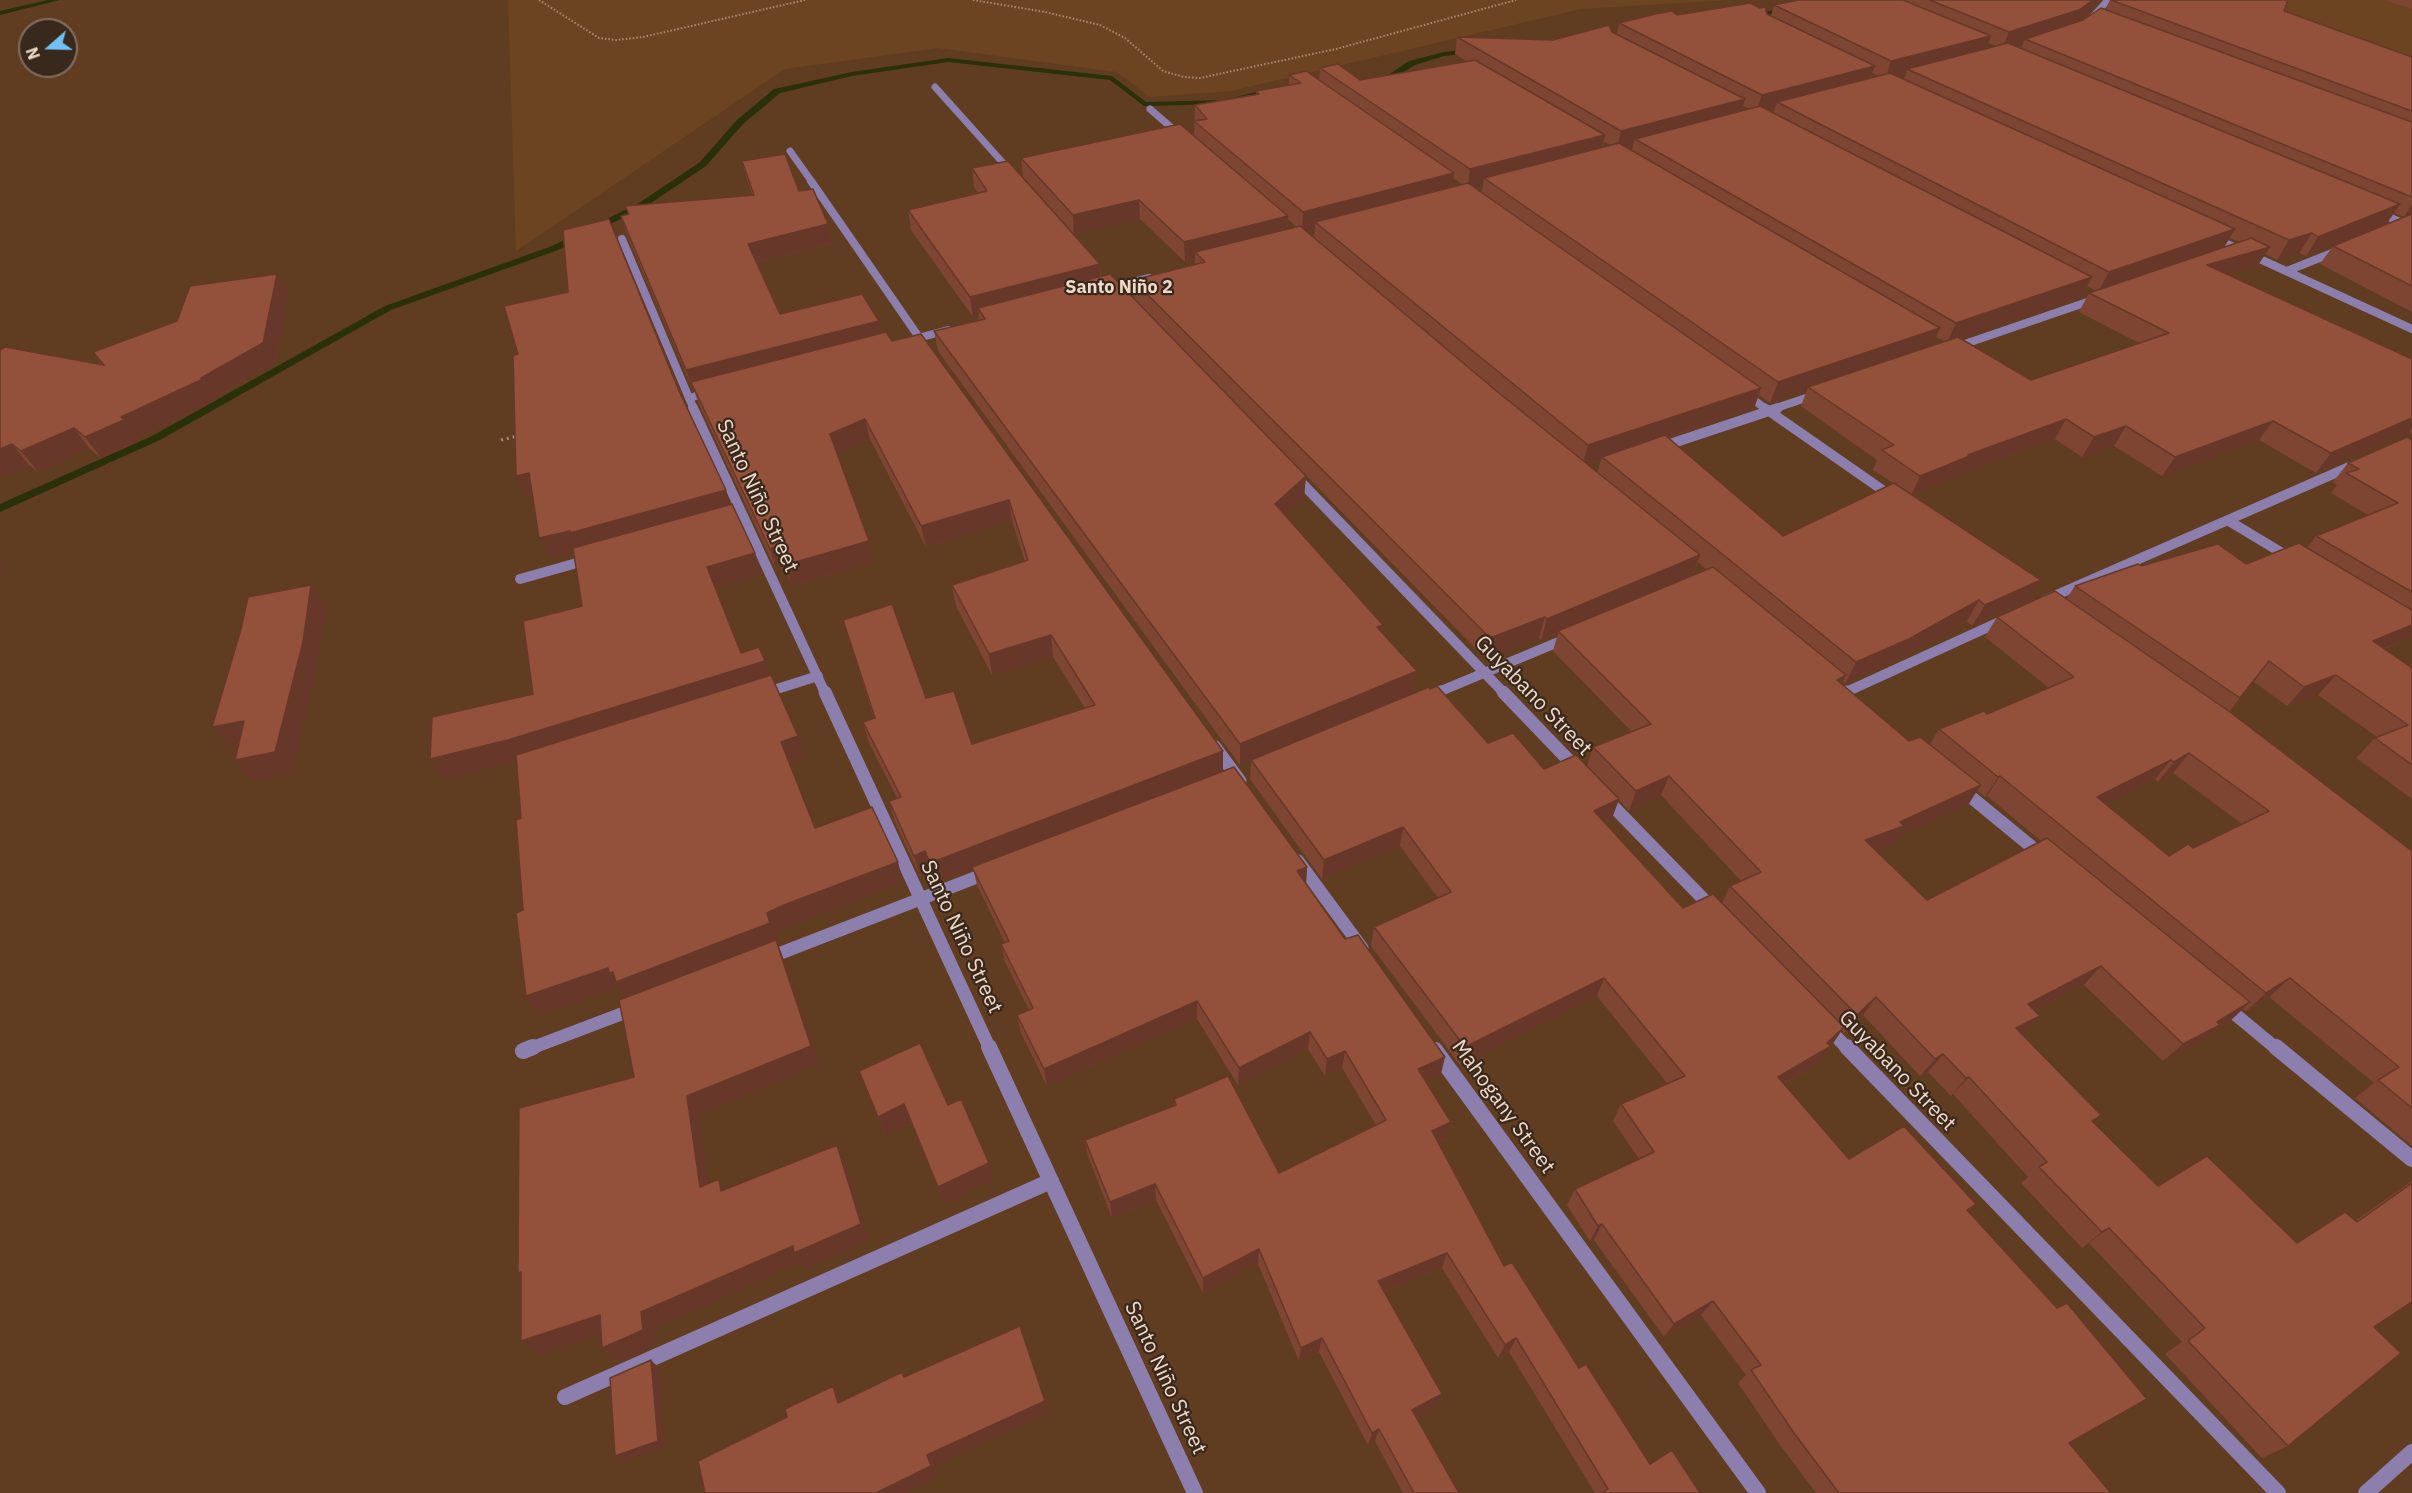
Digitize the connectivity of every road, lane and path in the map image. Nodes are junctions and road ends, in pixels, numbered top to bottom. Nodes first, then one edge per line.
1 (538, 0) edge
2 (805, 0) edge
3 (973, 0) edge
4 (1516, 0) edge
5 (2094, 0) edge
6 (2107, 2) edge
7 (2093, 18) junction
8 (2104, 22) edge
9 (2083, 24) edge
10 (935, 87) dead end
11 (1150, 109) dead end
12 (1186, 139) edge
13 (790, 151) dead end
14 (1020, 183) edge
15 (2371, 210) edge
16 (2409, 223) edge
17 (2393, 228) edge
18 (2208, 235) edge
19 (622, 239) edge
20 (2350, 245) edge
21 (2241, 250) junction
22 (2230, 254) edge
23 (2287, 272) junction
24 (1157, 275) edge
25 (1090, 293) edge
26 (2088, 293) edge
27 (2109, 295) edge
28 (2098, 299) junction
29 (953, 329) edge
30 (2412, 329) edge
31 (919, 338) junction
32 (896, 344) edge
33 (1946, 350) edge
34 (932, 357) edge
35 (1730, 383) edge
36 (723, 389) edge
37 (1824, 392) edge
38 (689, 398) junction
39 (1769, 411) junction
40 (523, 435) edge
41 (501, 440) dead end
42 (1647, 452) edge
43 (2370, 458) edge
44 (1286, 467) edge
45 (1899, 502) edge
46 (2229, 521) junction
47 (598, 557) edge
48 (2300, 564) edge
49 (520, 579) dead end
50 (1579, 633) edge
51 (1484, 673) junction
52 (818, 676) junction
53 (1844, 693) edge
54 (750, 698) edge
55 (1419, 700) edge
56 (1209, 738) edge
57 (1954, 783) edge
58 (1250, 795) edge
59 (1293, 854) edge
60 (1008, 866) edge
61 (2055, 866) edge
62 (921, 900) junction
63 (1724, 921) edge
64 (1370, 960) edge
65 (755, 963) edge
66 (2211, 994) edge
67 (645, 1005) edge
68 (1815, 1015) edge
69 (1426, 1038) edge
70 (523, 1051) dead end
71 (2412, 1159) edge
72 (1051, 1181) junction
73 (565, 1397) dead end
74 (2412, 1452) edge
75 (1195, 1493) edge
76 (1758, 1493) edge
77 (2278, 1493) edge
78 (2366, 1493) edge

1 - 2 path
3 - 4 path
5 - 6 street
6 - 7 street
7 - 8 street
7 - 9 street
10 - 14 street
11 - 12 street
13 - 31 street
15 - 16 street
16 - 17 street
18 - 21 street
19 - 38 street, Santo Niño Street
20 - 23 street
21 - 22 street
21 - 23 street
23 - 30 street
24 - 25 street
26 - 28 street
27 - 28 street
28 - 33 street
29 - 31 street
31 - 32 street
31 - 34 street
35 - 39 street
36 - 38 street
37 - 39 street
38 - 52 street, Santo Niño Street
39 - 42 street
39 - 45 street
40 - 41 path
43 - 46 street
44 - 51 street, Guyabano Street
46 - 48 street
46 - 53 street
47 - 49 street
50 - 51 street
51 - 55 street
51 - 63 street, Guyabano Street
52 - 54 street
52 - 62 street, Santo Niño Street
56 - 58 street
57 - 61 street
59 - 64 street
60 - 62 street
62 - 65 street
62 - 72 street, Santo Niño Street
66 - 71 street
67 - 70 street
68 - 77 street, Guyabano Street
69 - 76 street, Mahogany Street
72 - 73 street
72 - 75 street, Santo Niño Street
74 - 78 street

